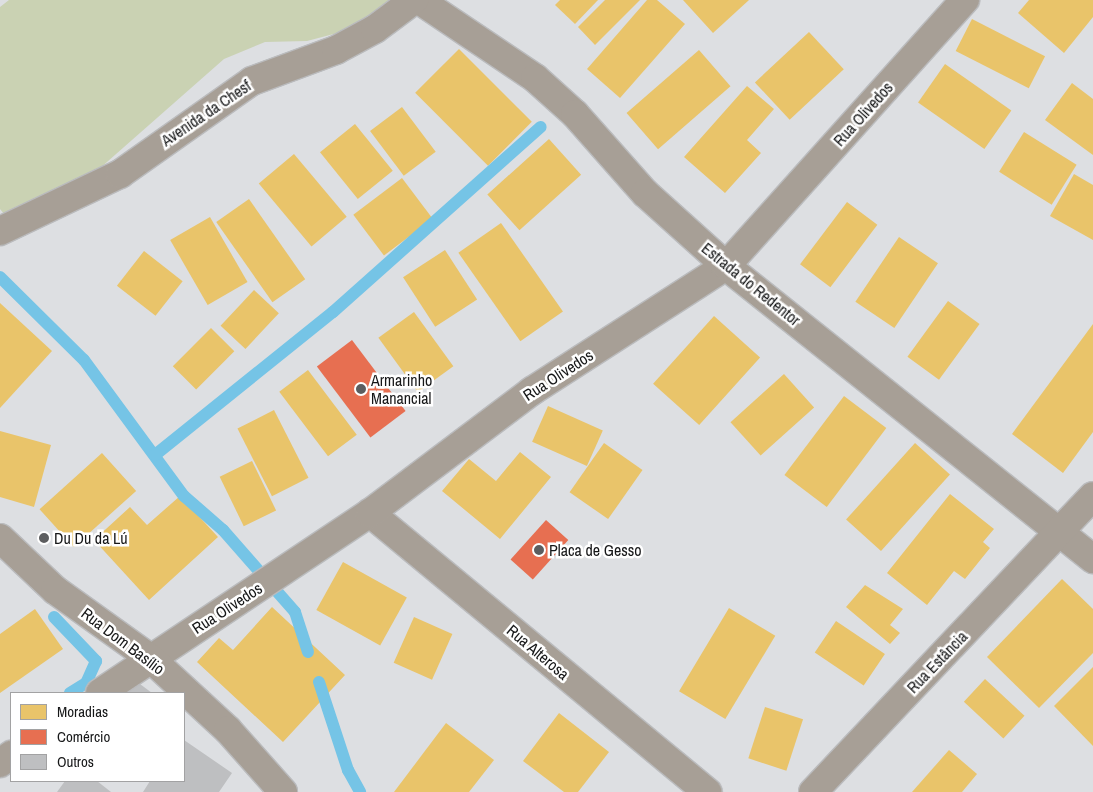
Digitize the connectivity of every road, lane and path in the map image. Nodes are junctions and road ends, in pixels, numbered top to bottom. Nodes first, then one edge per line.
1 (414, 0) edge
2 (419, 0) edge
3 (965, 0) edge
4 (0, 231) edge
5 (726, 266) junction
6 (1093, 496) edge
7 (370, 513) junction
8 (1062, 533) junction
9 (0, 538) edge
10 (1093, 559) edge
11 (150, 658) junction
12 (101, 692) edge
13 (283, 792) edge
14 (707, 792) edge
15 (813, 792) edge

1 - 4 street, Avenida da Chesf
2 - 5 street, Estrada do Redentor
3 - 5 street, Rua Olivedos
5 - 7 street, Rua Olivedos
5 - 8 street, Estrada do Redentor
6 - 8 street, Rua Estância
7 - 11 street, Rua Olivedos
7 - 14 street, Rua Alterosa
8 - 10 street, Estrada do Redentor
8 - 15 street, Rua Estância
9 - 11 street, Rua Dom Basílio
11 - 12 street, Rua Olivedos
11 - 13 street, Rua Dom Basílio

